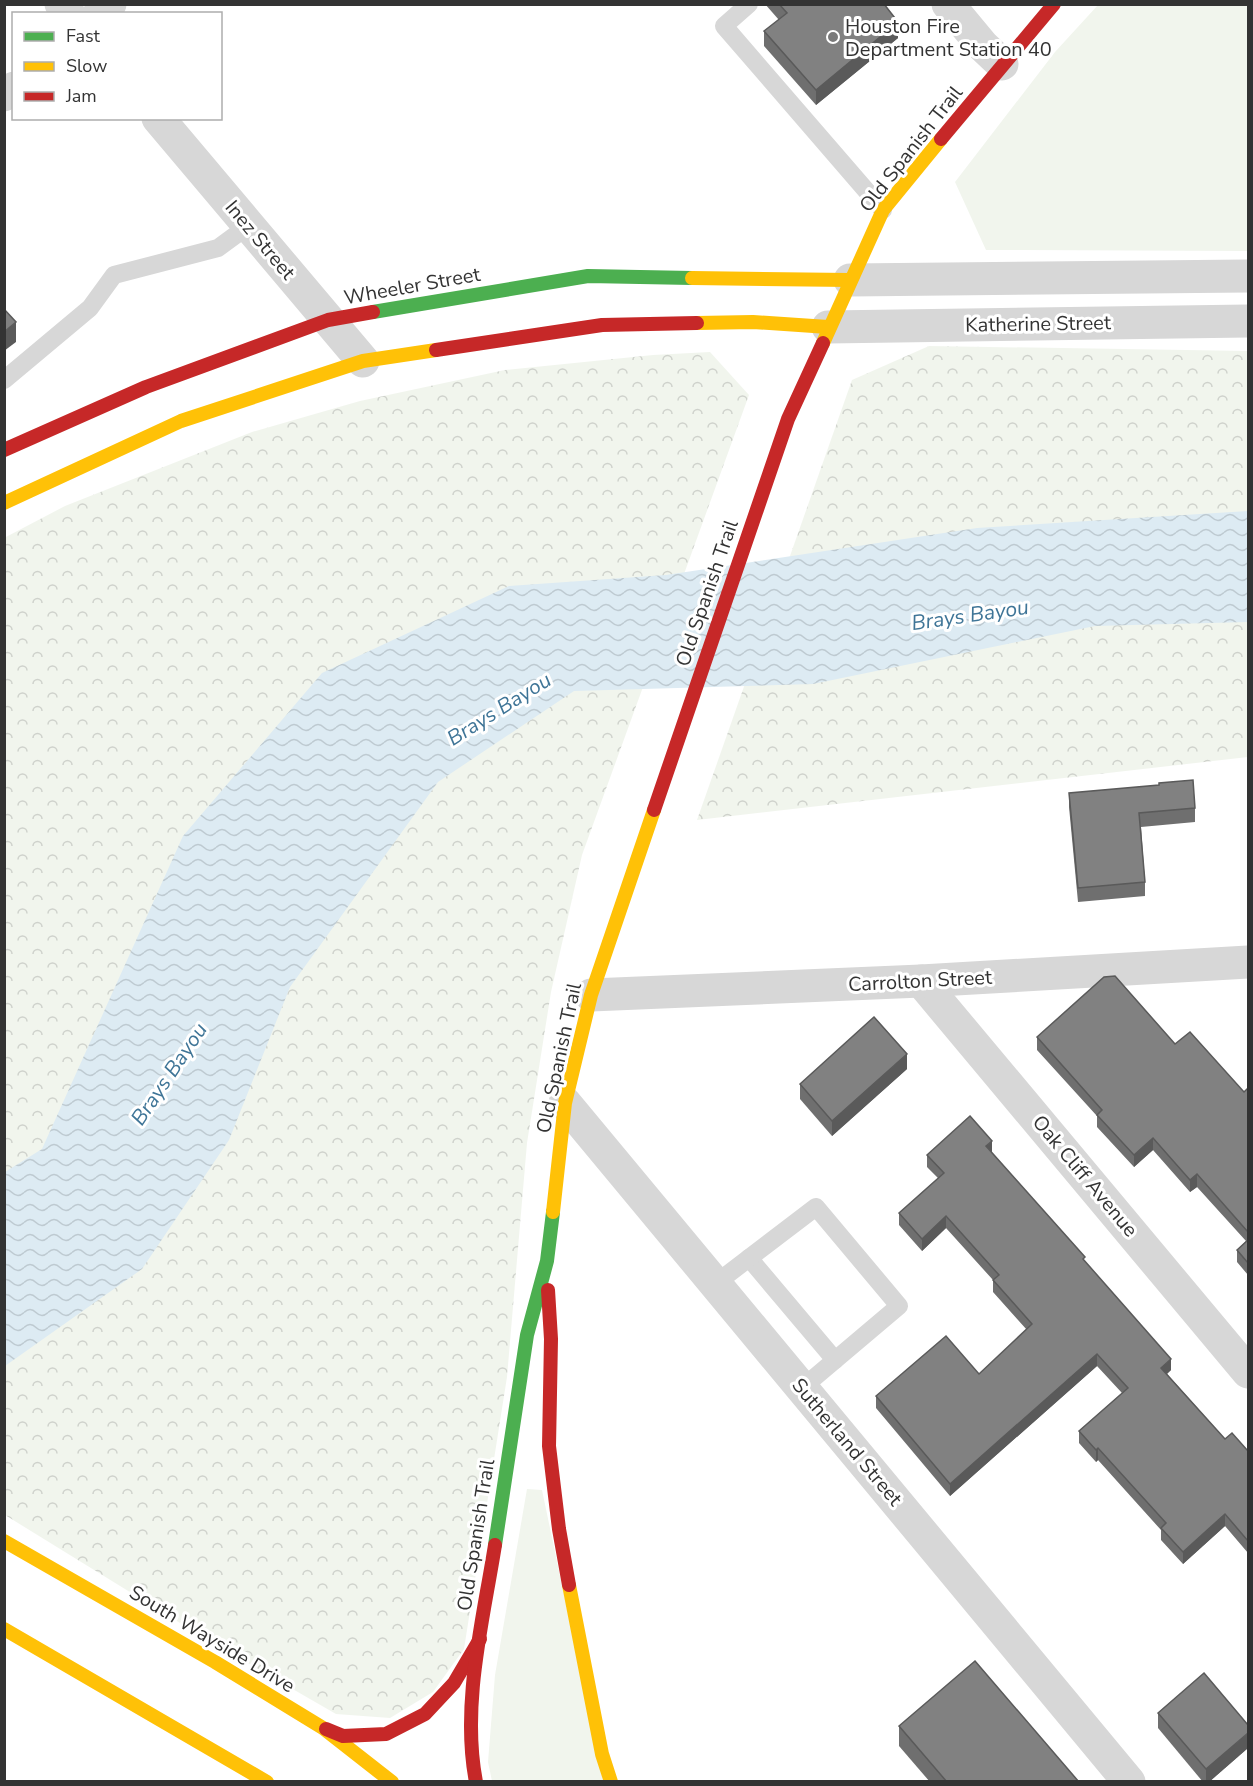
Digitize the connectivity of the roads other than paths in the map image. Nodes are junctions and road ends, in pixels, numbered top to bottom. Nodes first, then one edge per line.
1 (749, 4) edge
2 (948, 4) edge
3 (1054, 4) edge
4 (1002, 64) junction
5 (160, 120) edge
6 (883, 210) junction
7 (248, 226) junction
8 (1248, 276) edge
9 (850, 280) junction
10 (328, 320) junction
11 (1248, 321) edge
12 (828, 327) junction
13 (363, 361) junction
14 (4, 380) edge
15 (4, 450) edge
16 (10, 495) edge
17 (1248, 962) edge
18 (921, 981) junction
19 (591, 995) junction
20 (565, 1103) junction
21 (749, 1258) junction
22 (547, 1261) junction
23 (715, 1284) junction
24 (835, 1360) junction
25 (1248, 1372) edge
26 (802, 1388) junction
27 (4, 1541) edge
28 (4, 1629) edge
29 (480, 1639) junction
30 (323, 1728) junction
31 (267, 1782) edge
32 (392, 1782) edge
33 (476, 1782) edge
34 (611, 1782) edge
35 (1129, 1782) edge

1 - 6 lane
2 - 4 street
3 - 4 main road, Old Spanish Trail
4 - 6 main road, Old Spanish Trail
5 - 7 street, Inez Street
6 - 9 main road, Old Spanish Trail
7 - 10 street, Inez Street
7 - 14 lane
8 - 9 street
9 - 10 main road, Wheeler Street
9 - 12 main road, Old Spanish Trail
10 - 13 street, Inez Street
10 - 15 main road, Wheeler Street
11 - 12 street, Katherine Street
12 - 13 main road
12 - 19 main road, Old Spanish Trail
13 - 16 main road
17 - 18 street, Carrolton Street
18 - 19 street, Carrolton Street
18 - 25 street, Oak Cliff Avenue
19 - 20 main road, Old Spanish Trail
20 - 22 main road, Old Spanish Trail
20 - 23 street, Sutherland Street
21 - 23 lane
21 - 24 lane
21 - 24 lane
22 - 29 main road, Old Spanish Trail
22 - 34 main road, Old Spanish Trail
23 - 26 street, Sutherland Street
24 - 26 lane
26 - 35 street, Sutherland Street
27 - 30 main road, South Wayside Drive
28 - 31 main road
29 - 30 main road
29 - 33 main road, Old Spanish Trail
30 - 32 main road, South Wayside Drive

